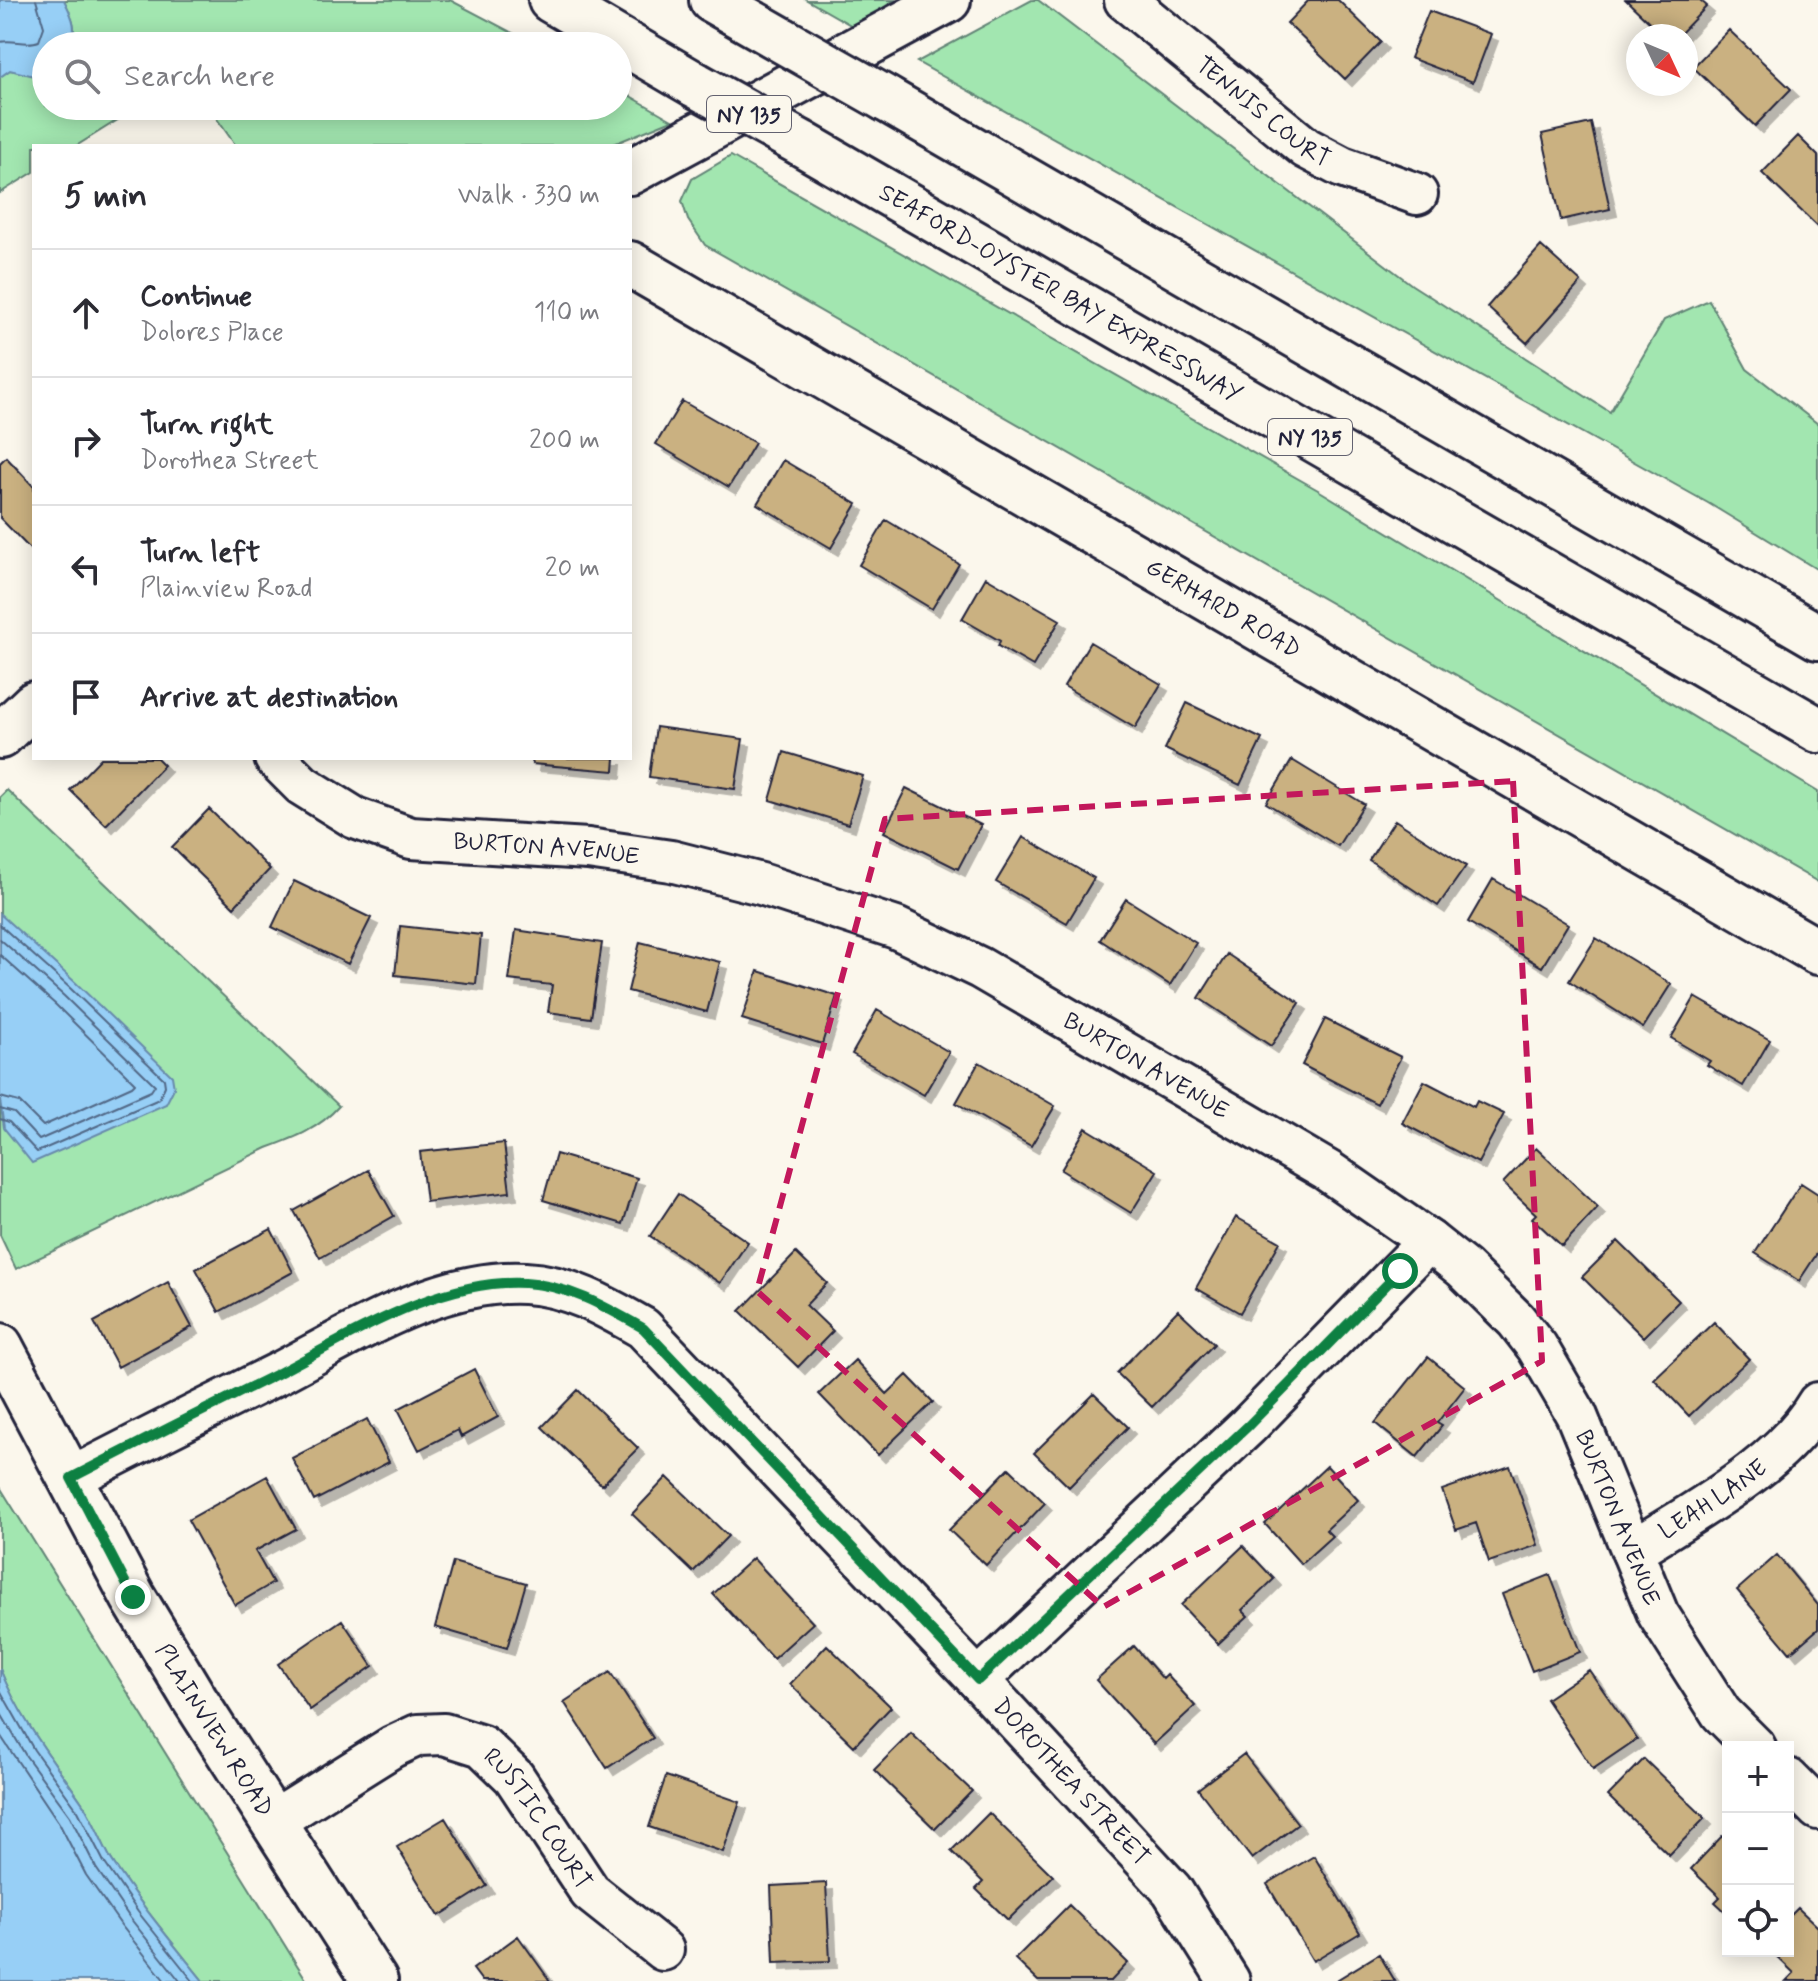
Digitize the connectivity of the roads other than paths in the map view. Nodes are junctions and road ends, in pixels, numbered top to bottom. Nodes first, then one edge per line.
1 (551, 0) edge
2 (712, 0) edge
3 (948, 0) edge
4 (1125, 0) edge
5 (606, 32) edge
6 (632, 47) edge
7 (632, 171) edge
8 (1417, 194) dead end
9 (632, 265) edge
10 (1818, 637) edge
11 (32, 706) edge
12 (1818, 730) edge
13 (0, 736) edge
14 (277, 760) edge
15 (1818, 952) edge
16 (1429, 1241) junction
17 (0, 1346) edge
18 (1818, 1403) edge
19 (71, 1478) junction
20 (1632, 1551) junction
21 (978, 1680) junction
22 (1749, 1741) edge
23 (1794, 1785) edge
24 (1818, 1809) edge
25 (274, 1821) junction
26 (663, 1950) dead end
27 (375, 1981) edge
28 (1229, 1981) edge

1 - 5 main road, SEAFORD-OYSTER BAY EXPRESSWAY / NY 135, bridge
2 - 10 main road, bridge
3 - 7 main road
4 - 8 street, TENNIS COURT
6 - 12 main road, SEAFORD-OYSTER BAY EXPRESSWAY / NY 135, bridge
9 - 15 main road, GERHARD ROAD
11 - 13 main road
14 - 16 street, BURTON AVENUE
16 - 20 street, BURTON AVENUE
16 - 21 street
17 - 19 main road, PLAINVIEW ROAD
18 - 20 street, LEAH LANE
19 - 21 street, DOROTHEA STREET
19 - 25 main road, PLAINVIEW ROAD
20 - 22 street, BURTON AVENUE
21 - 28 street, DOROTHEA STREET
23 - 24 street
25 - 26 street, RUSTIC COURT
25 - 27 main road, PLAINVIEW ROAD

